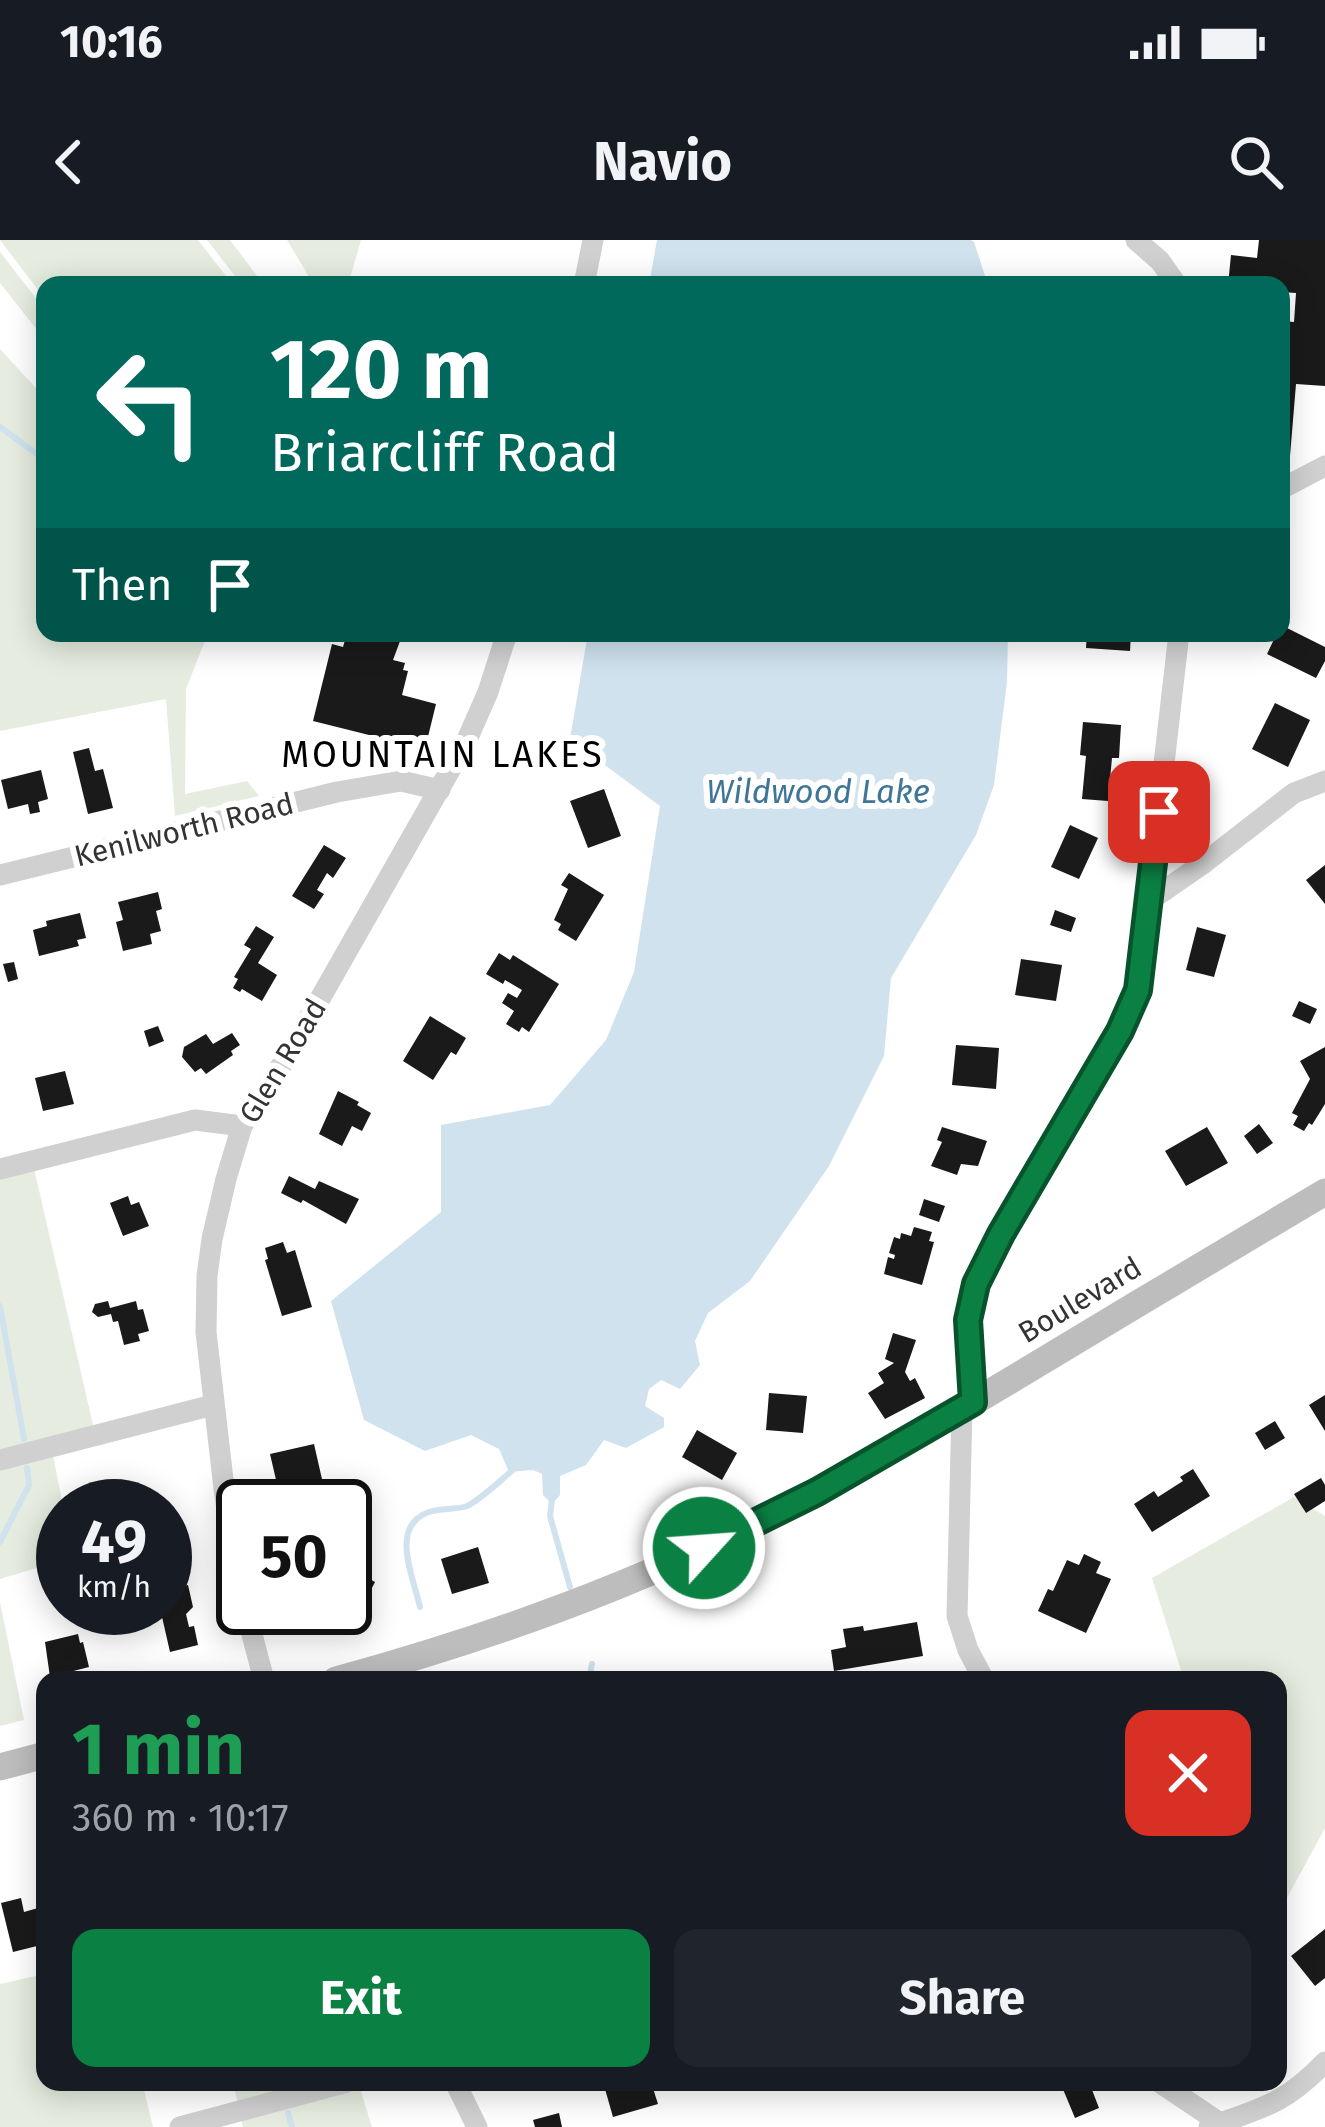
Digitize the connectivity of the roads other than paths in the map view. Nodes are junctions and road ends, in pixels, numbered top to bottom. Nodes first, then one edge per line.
1 (593, 240) edge
2 (1136, 240) edge
3 (586, 276) edge
4 (1171, 276) edge
5 (1325, 466) edge
6 (1290, 484) edge
7 (504, 642) edge
8 (1178, 642) edge
9 (1325, 781) edge
10 (440, 790) junction
11 (0, 875) edge
12 (1149, 901) junction
13 (242, 1126) junction
14 (0, 1168) edge
15 (1325, 1192) edge
16 (213, 1405) junction
17 (968, 1405) junction
18 (0, 1460) edge
19 (225, 1479) edge
20 (252, 1635) edge
21 (262, 1671) edge
22 (367, 1671) edge
23 (979, 1671) edge
24 (36, 1758) edge
25 (0, 1767) edge
26 (1325, 2062) edge
27 (313, 2091) edge
28 (459, 2091) edge
29 (1172, 2091) edge
30 (1219, 2126) edge
31 (180, 2127) edge
32 (477, 2127) edge

1 - 3 street
2 - 4 street
5 - 6 street
7 - 10 street, Glen Road
8 - 12 street
9 - 12 street
10 - 11 street, Kenilworth Road
10 - 13 street, Glen Road
12 - 17 street
13 - 14 street
13 - 16 street, Glen Road
15 - 17 main road, Boulevard
16 - 18 street
16 - 19 street, Glen Road
17 - 22 main road, Boulevard
17 - 23 street
20 - 21 street, Glen Road
24 - 25 main road
26 - 30 street
27 - 31 street
28 - 32 street
29 - 30 street

